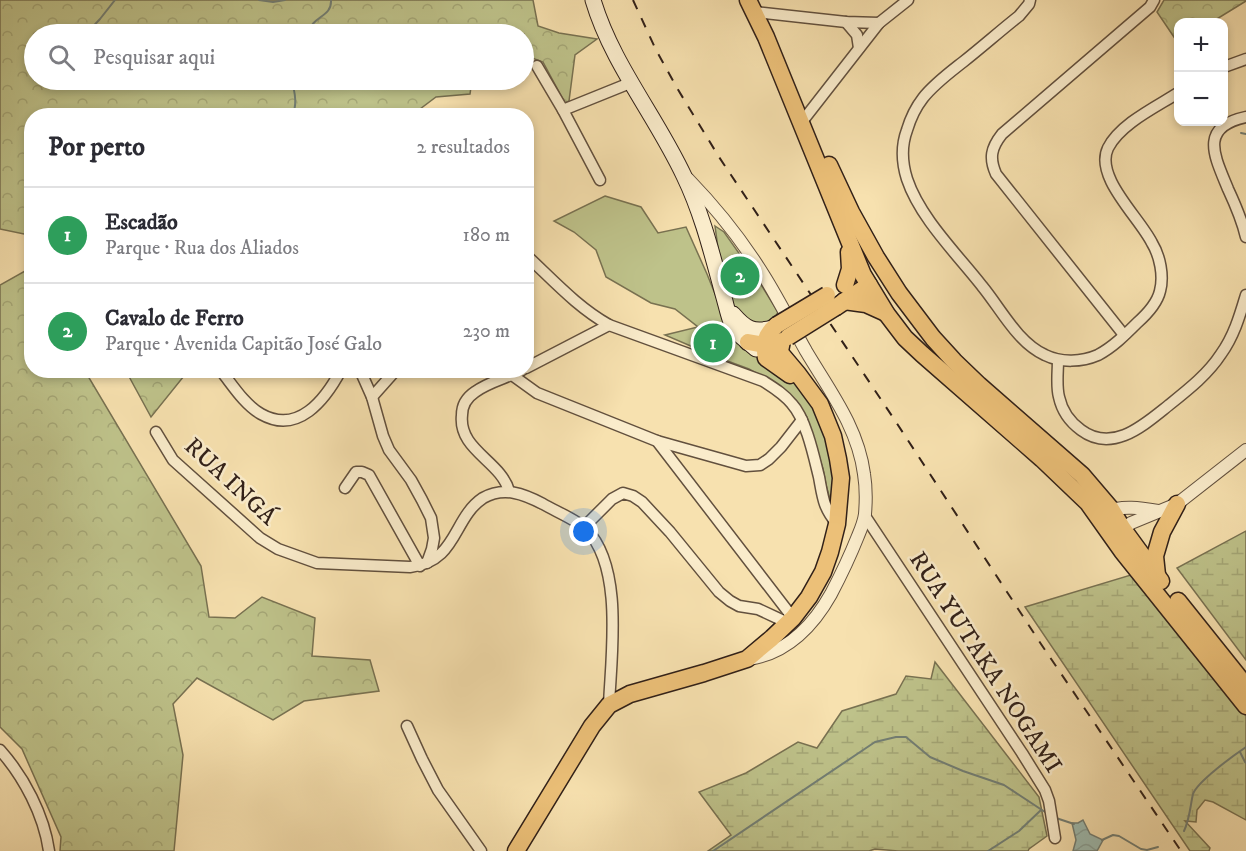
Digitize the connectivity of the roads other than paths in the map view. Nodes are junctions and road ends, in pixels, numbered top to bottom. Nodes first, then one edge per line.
1 (593, 0) edge
2 (908, 0) edge
3 (1030, 0) edge
4 (1154, 0) edge
5 (755, 6) edge
6 (846, 22) junction
7 (879, 23) junction
8 (859, 48) junction
9 (1246, 58) edge
10 (1228, 65) edge
11 (537, 66) dead end
12 (630, 83) junction
13 (1174, 96) edge
14 (562, 110) junction
15 (1246, 117) edge
16 (804, 119) junction
17 (684, 175) junction
18 (600, 180) dead end
19 (1246, 237) edge
20 (848, 242) junction
21 (876, 257) junction
22 (534, 263) edge
23 (868, 280) junction
24 (899, 293) junction
25 (1246, 295) edge
26 (838, 297) junction
27 (726, 304) junction
28 (886, 313) junction
29 (609, 325) junction
30 (780, 333) junction
31 (1124, 335) junction
32 (905, 338) junction
33 (933, 338) junction
34 (759, 348) junction
35 (1058, 360) junction
36 (534, 364) edge
37 (227, 378) edge
38 (337, 378) edge
39 (364, 378) edge
40 (389, 378) edge
41 (506, 378) edge
42 (522, 378) edge
43 (810, 390) junction
44 (372, 397) junction
45 (802, 420) junction
46 (156, 432) dead end
47 (657, 441) junction
48 (1246, 450) edge
49 (345, 488) dead end
50 (509, 491) junction
51 (1177, 504) junction
52 (1104, 512) junction
53 (1160, 512) junction
54 (865, 516) junction
55 (837, 524) junction
56 (584, 527) junction
57 (1118, 533) junction
58 (424, 564) junction
59 (1157, 576) junction
60 (790, 620) junction
61 (747, 659) junction
62 (1246, 686) edge
63 (609, 705) junction
64 (1246, 706) edge
65 (406, 726) dead end
66 (0, 750) edge
67 (1055, 838) dead end
68 (49, 851) edge
69 (481, 851) edge
70 (516, 851) edge

1 - 12 main road
2 - 7 street
3 - 35 street
4 - 31 street
5 - 6 street
5 - 16 main road
6 - 7 street
6 - 8 street
7 - 8 street
8 - 16 street
9 - 10 street
11 - 14 street
12 - 14 street
12 - 17 main road
13 - 31 street
14 - 18 street
15 - 19 street
16 - 20 main road
16 - 21 main road
17 - 27 main road
17 - 54 street
20 - 23 main road
20 - 26 main road
21 - 23 main road
21 - 24 main road
22 - 29 street
23 - 24 main road
23 - 26 main road
23 - 28 main road
24 - 33 main road
25 - 35 street
26 - 28 main road
26 - 30 main road, bridge
27 - 30 main road
27 - 34 main road
28 - 32 main road
29 - 36 street
29 - 45 street
30 - 34 main road
30 - 43 main road
31 - 35 street
32 - 33 main road
32 - 52 main road
33 - 52 main road
34 - 43 main road
37 - 38 street
39 - 44 street
40 - 44 street
41 - 50 street
42 - 47 street
43 - 55 main road
44 - 58 street
45 - 47 street
45 - 55 street
46 - 58 street, RUA INGÁ
47 - 60 street
48 - 51 street
49 - 58 street
50 - 56 street
50 - 58 street
51 - 53 street
51 - 59 main road
52 - 53 street
52 - 57 main road
53 - 57 street
54 - 61 street
54 - 67 street, RUA YUTAKA NOGAMI
55 - 60 main road
56 - 60 street
56 - 63 street
57 - 59 main road
57 - 64 main road
59 - 62 main road
60 - 61 main road
61 - 63 main road
63 - 70 main road
65 - 69 street
66 - 68 street

